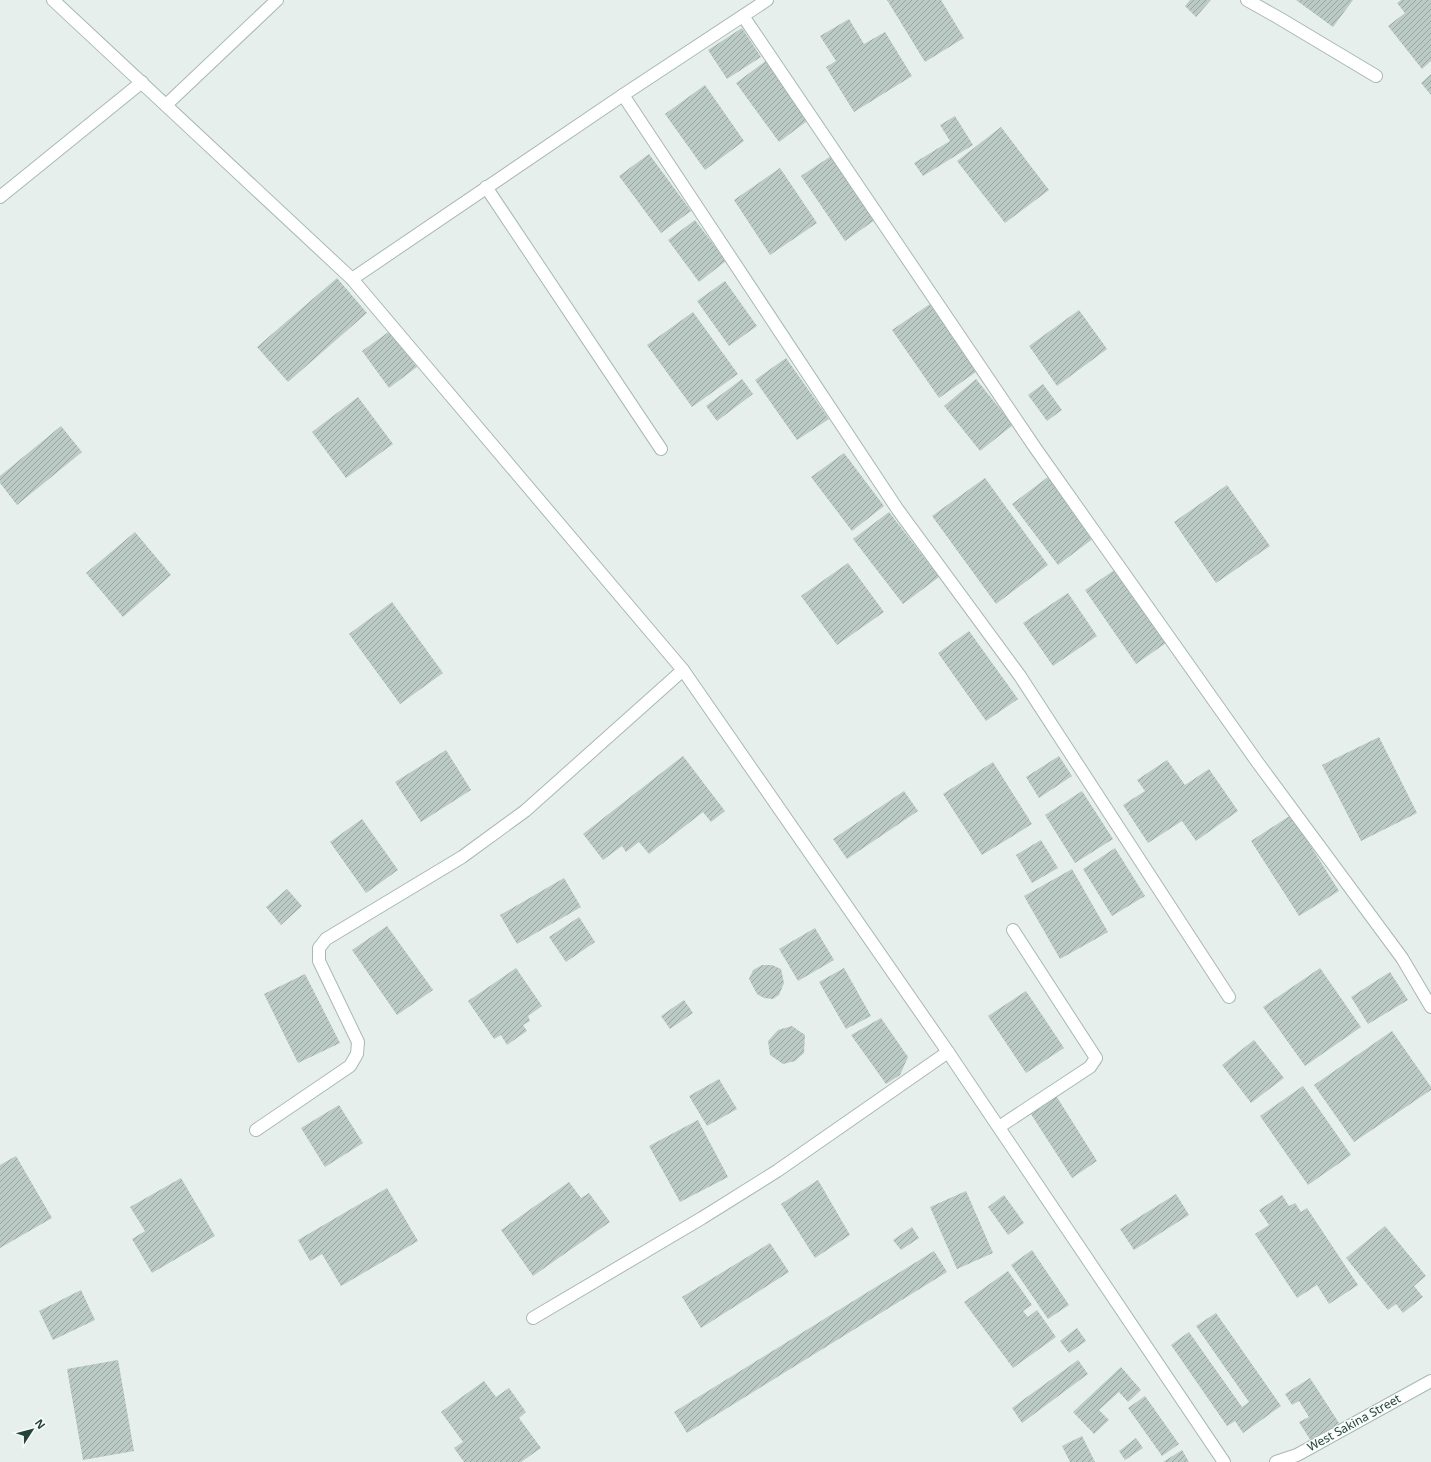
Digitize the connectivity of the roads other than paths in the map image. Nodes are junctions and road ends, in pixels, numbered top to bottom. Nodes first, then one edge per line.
1 (54, 0) edge
2 (277, 0) edge
3 (767, 0) edge
4 (1247, 0) edge
5 (743, 16) junction
6 (1376, 76) dead end
7 (142, 82) junction
8 (623, 94) junction
9 (166, 105) junction
10 (486, 187) junction
11 (0, 197) edge
12 (352, 278) junction
13 (661, 449) dead end
14 (683, 670) junction
15 (1013, 930) dead end
16 (1229, 997) dead end
17 (1431, 1007) edge
18 (948, 1052) junction
19 (999, 1127) junction
20 (256, 1130) dead end
21 (533, 1318) dead end
22 (1431, 1381) edge
23 (1300, 1458) edge
24 (1224, 1462) edge
25 (1276, 1462) edge

1 - 7 street
2 - 9 street
3 - 5 street
4 - 6 street
5 - 8 street
5 - 17 street
7 - 9 street
7 - 11 street
8 - 10 street
8 - 16 street
9 - 12 street
10 - 12 street
10 - 13 street
12 - 14 street
14 - 18 street
14 - 20 street
15 - 19 street
18 - 19 street
18 - 21 street
19 - 24 street
22 - 23 street, West Sakina Street
23 - 25 street, West Sakina Street

